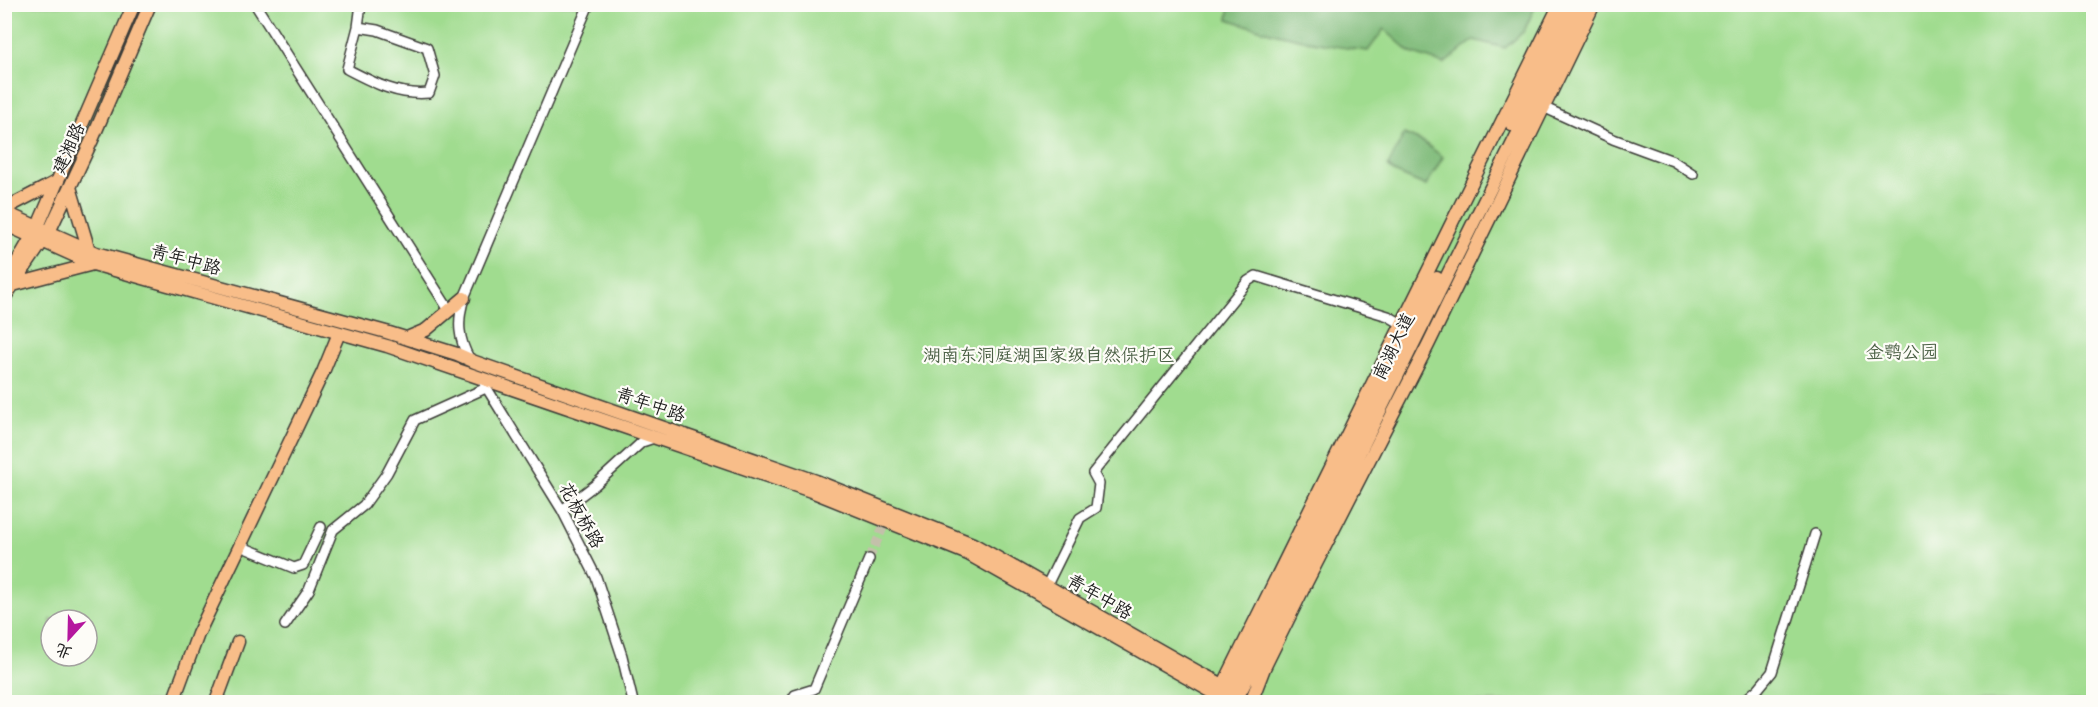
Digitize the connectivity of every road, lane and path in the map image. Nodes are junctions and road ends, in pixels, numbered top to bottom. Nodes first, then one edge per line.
1 (134, 4) edge
2 (150, 4) edge
3 (255, 4) edge
4 (361, 4) edge
5 (590, 4) edge
6 (1560, 4) edge
7 (1570, 4) edge
8 (1582, 4) edge
9 (1594, 4) edge
10 (358, 27) junction
11 (1543, 107) junction
12 (1693, 174) dead end
13 (58, 181) junction
14 (70, 187) junction
15 (4, 211) edge
16 (4, 224) edge
17 (41, 234) junction
18 (89, 249) junction
19 (4, 259) edge
20 (93, 264) junction
21 (8, 282) edge
22 (4, 298) edge
23 (464, 298) junction
24 (449, 310) junction
25 (1402, 324) junction
26 (339, 333) junction
27 (407, 338) junction
28 (469, 359) junction
29 (483, 384) junction
30 (657, 437) junction
31 (562, 510) junction
32 (321, 527) dead end
33 (1815, 534) dead end
34 (240, 546) junction
35 (869, 559) tunnel mouth
36 (1044, 591) junction
37 (285, 625) dead end
38 (238, 642) dead end
39 (1227, 697) edge
40 (1253, 700) edge
41 (173, 702) edge
42 (216, 702) edge
43 (633, 702) edge
44 (791, 702) edge
45 (1743, 702) edge

1 - 13 main road, 建湘路
2 - 14 main road, 建湘路
3 - 24 street
4 - 10 street
5 - 23 street, 花板桥路
6 - 25 main road
7 - 39 main road, 南湖大道
8 - 39 main road, 南湖大道
9 - 11 main road
10 - 10 street
11 - 12 street
11 - 40 main road
13 - 15 main road
13 - 17 main road, 建湘路
14 - 17 main road, 建湘路
14 - 18 main road
15 - 17 main road, 青年中路
16 - 17 main road, 青年中路
17 - 18 main road, 青年中路
17 - 20 main road, 青年中路
17 - 21 main road, 建湘路
18 - 20 main road
18 - 27 main road, 青年中路
19 - 21 main road
20 - 21 main road
20 - 26 main road, 青年中路
21 - 22 main road, 建湘路
23 - 24 main road
23 - 28 street, 花板桥路
24 - 27 main road
25 - 36 street
25 - 39 main road
26 - 29 main road, 青年中路
26 - 34 main road
27 - 28 main road, 青年中路
28 - 29 street, 花板桥路
28 - 36 main road, 青年中路
29 - 30 main road, 青年中路
29 - 31 street, 花板桥路
29 - 37 street
30 - 31 street
30 - 36 main road, 青年中路
31 - 43 street, 花板桥路
32 - 34 street
33 - 45 street
34 - 41 main road
35 - 44 street
36 - 39 main road, 青年中路
38 - 42 main road
39 - 40 main road, 青年中路

